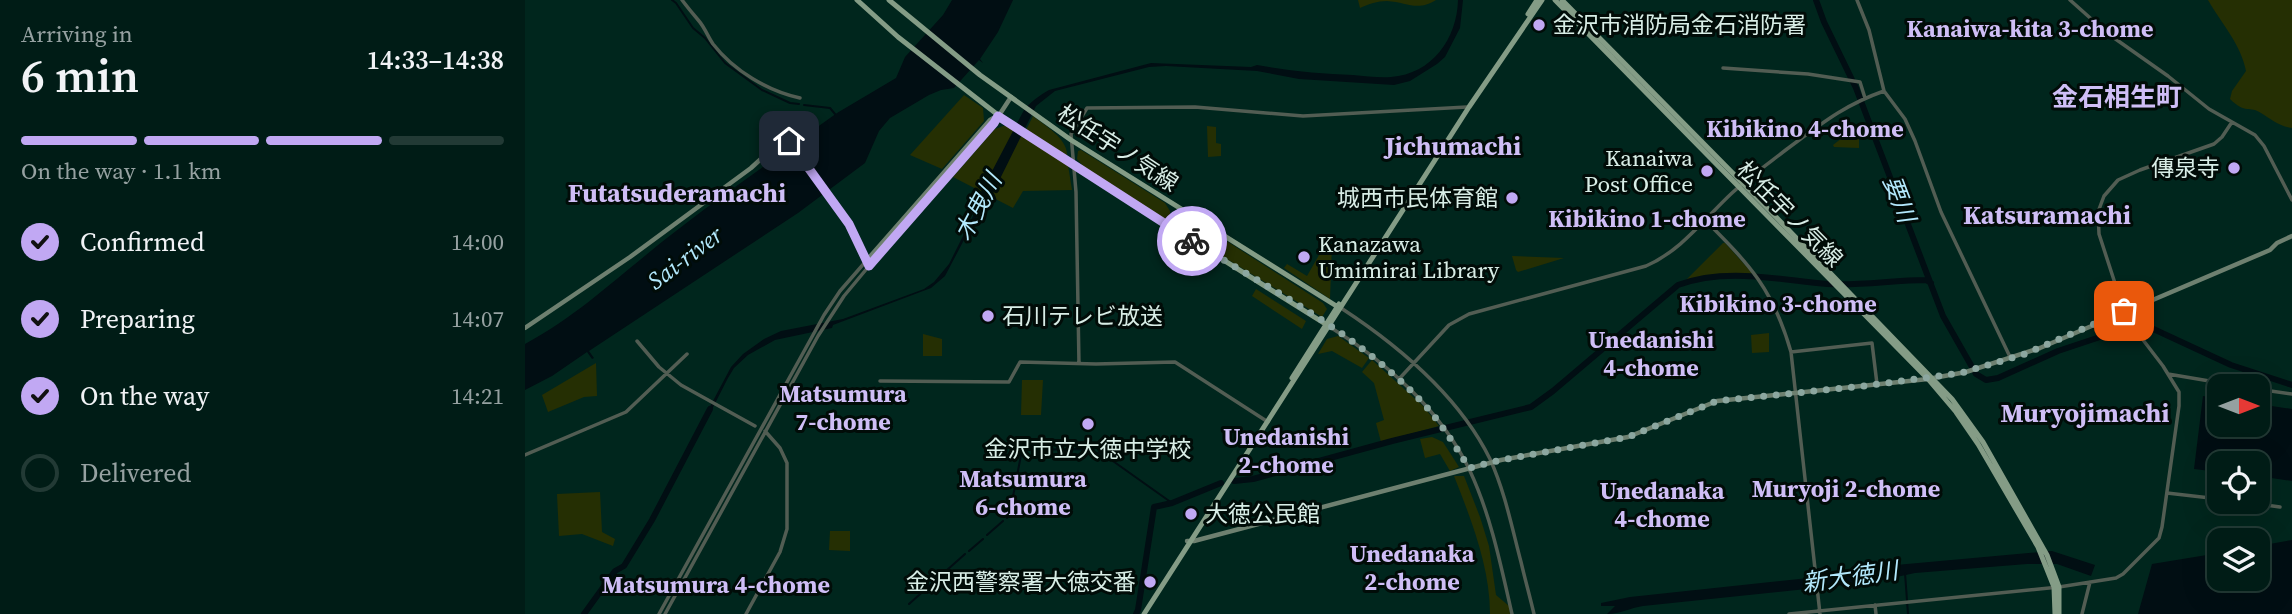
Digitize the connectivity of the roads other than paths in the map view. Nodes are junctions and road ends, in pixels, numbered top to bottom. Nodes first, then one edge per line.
1 (682, 0) edge
2 (857, 0) edge
3 (889, 0) edge
4 (1539, 0) edge
5 (1555, 0) edge
6 (1562, 0) edge
7 (1857, 0) edge
8 (2070, 0) edge
9 (1723, 68) dead end
10 (1884, 91) junction
11 (1011, 97) junction
12 (800, 98) dead end
13 (1861, 99) junction
14 (1467, 107) junction
15 (998, 116) junction
16 (2232, 122) junction
17 (1071, 140) junction
18 (1072, 166) junction
19 (1740, 185) junction
20 (2292, 200) edge
21 (1705, 220) junction
22 (2292, 236) edge
23 (868, 263) junction
24 (1339, 307) junction
25 (2124, 311) junction
26 (1328, 325) junction
27 (525, 328) edge
28 (815, 336) junction
29 (637, 341) dead end
30 (1791, 352) junction
31 (687, 354) dead end
32 (2011, 359) junction
33 (1413, 363) junction
34 (1079, 364) junction
35 (667, 373) junction
36 (2168, 374) junction
37 (1399, 379) junction
38 (1931, 379) junction
39 (880, 381) dead end
40 (2207, 381) edge
41 (1877, 384) junction
42 (2270, 391) edge
43 (1796, 393) junction
44 (2292, 394) edge
45 (1267, 421) junction
46 (755, 426) dead end
47 (765, 431) junction
48 (525, 454) edge
49 (1491, 463) junction
50 (1469, 468) junction
51 (2167, 493) junction
52 (2207, 498) edge
53 (2270, 505) edge
54 (2280, 506) dead end
55 (1189, 541) junction
56 (2090, 582) junction
57 (2056, 587) junction
58 (1875, 605) junction
59 (1512, 611) edge
60 (1820, 612) edge
61 (1534, 613) edge
62 (659, 614) edge
63 (665, 614) edge
64 (746, 614) edge
65 (1143, 614) edge
66 (1789, 614) edge
67 (1876, 614) edge
68 (2057, 614) edge
69 (2082, 614) edge

1 - 12 street
2 - 15 main road
3 - 11 main road, 松任宇ノ気線
4 - 14 main road
5 - 19 main road, 松任宇ノ気線
6 - 19 main road, 松任宇ノ気線
7 - 10 street
8 - 16 street
9 - 13 street
10 - 13 street
10 - 32 street
11 - 15 main road
11 - 17 main road, 松任宇ノ気線
13 - 19 street
14 - 17 street
14 - 24 main road
15 - 18 main road, 松任宇ノ気線
15 - 23 main road
16 - 20 street
16 - 25 street
17 - 18 street
17 - 24 main road, 松任宇ノ気線
18 - 26 main road, 松任宇ノ気線
18 - 34 street
19 - 21 street
19 - 38 main road, 松任宇ノ気線
21 - 30 street
21 - 33 street
22 - 25 main road
23 - 27 main road
23 - 28 street
23 - 28 street
24 - 26 main road
24 - 33 street
25 - 32 main road
25 - 36 street
26 - 37 street
26 - 45 main road
28 - 47 street
28 - 62 street
29 - 35 street
30 - 41 street
30 - 43 street
31 - 35 street
32 - 38 main road
33 - 37 street
33 - 49 street
34 - 39 street
34 - 45 street
35 - 46 street
35 - 48 street
36 - 40 street
36 - 51 street
37 - 50 street
38 - 41 main road
38 - 57 main road, 松任宇ノ気線
41 - 43 main road
42 - 44 street
43 - 49 main road
43 - 60 street
45 - 55 main road
47 - 63 street
47 - 64 street
49 - 50 main road
49 - 61 street
50 - 55 main road
50 - 59 street
51 - 52 street
51 - 56 street
53 - 54 street
55 - 65 main road
56 - 57 street
56 - 69 street
57 - 58 street
57 - 68 main road, 松任宇ノ気線
58 - 60 street
58 - 67 street
60 - 66 street

